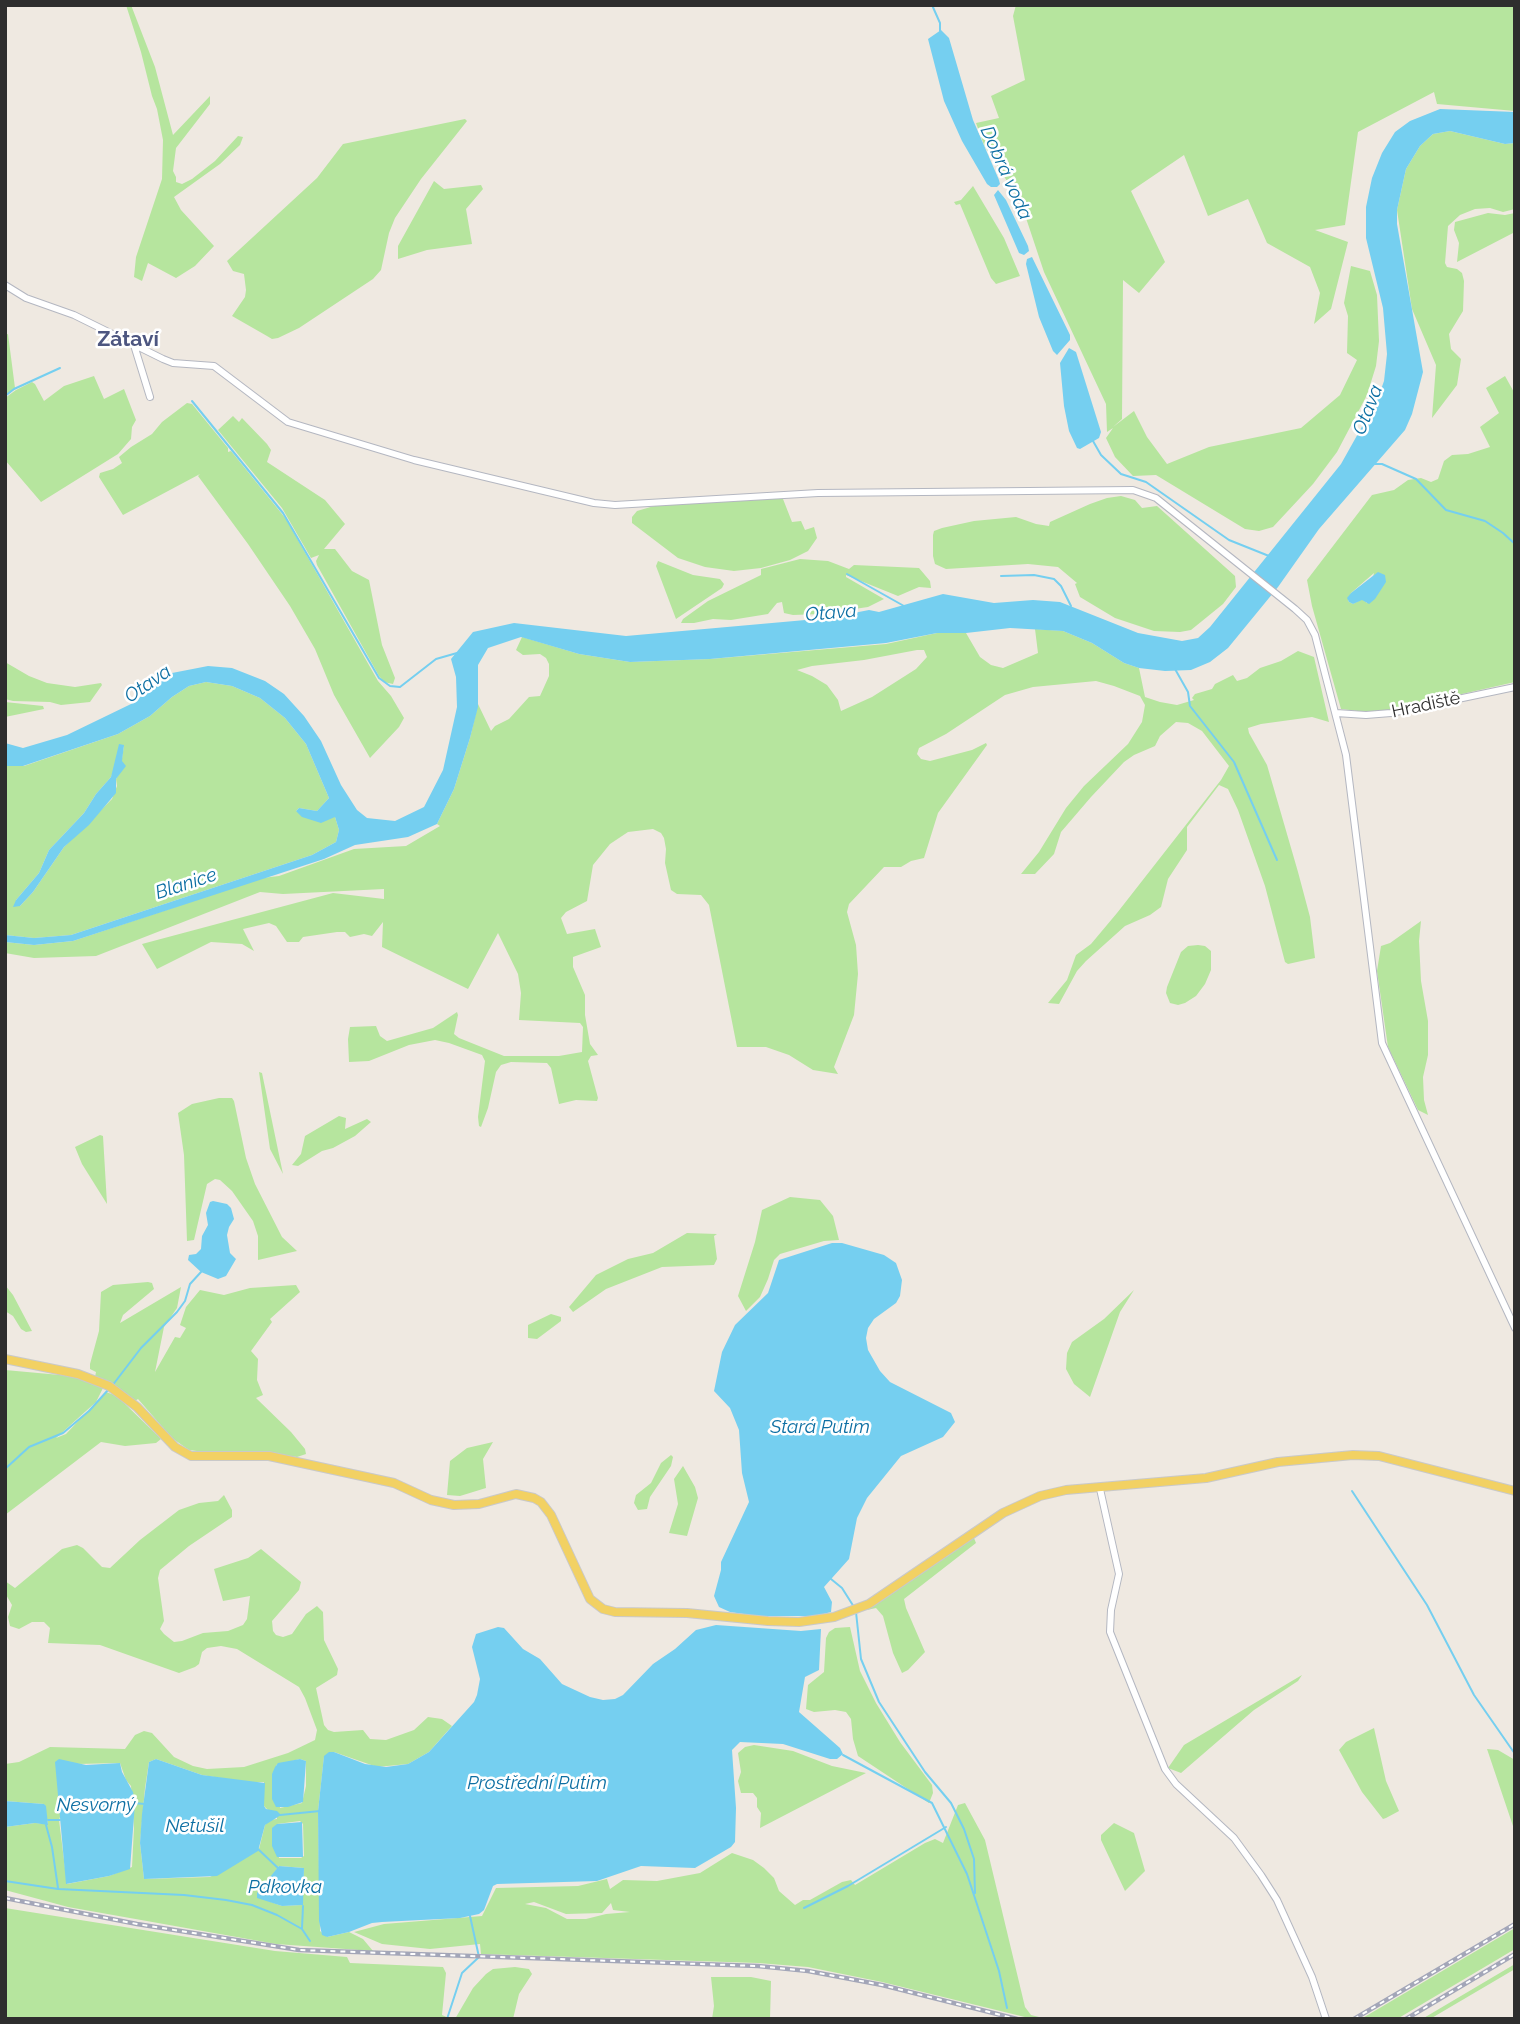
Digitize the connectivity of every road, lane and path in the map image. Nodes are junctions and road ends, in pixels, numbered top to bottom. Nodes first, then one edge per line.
1 (5, 285) edge
2 (134, 345) junction
3 (150, 397) dead end
4 (1515, 687) edge
5 (1336, 713) junction
6 (1515, 1328) edge
7 (5, 1359) edge
8 (1100, 1489) junction
9 (1515, 1491) edge
10 (1326, 2019) edge

1 - 2 street
2 - 3 street
2 - 5 street
4 - 5 street, Hradiště
5 - 6 street
7 - 8 main road
8 - 9 main road
8 - 10 street

